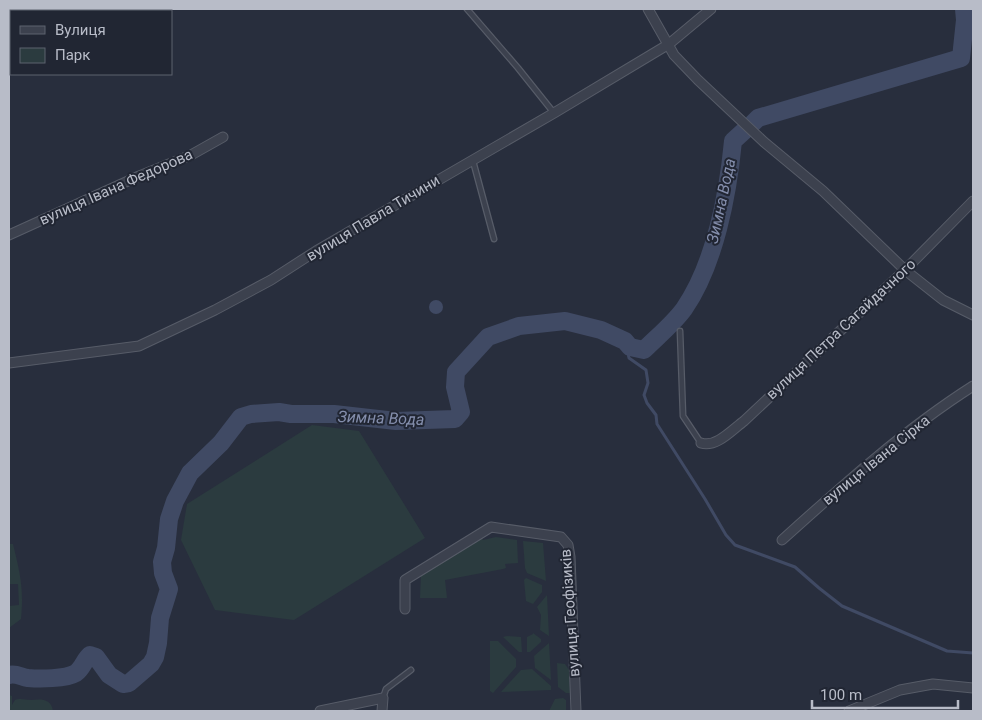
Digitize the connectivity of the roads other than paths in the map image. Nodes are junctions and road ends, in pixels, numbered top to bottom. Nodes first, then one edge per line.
1 (468, 9) edge
2 (648, 9) edge
3 (711, 9) edge
4 (669, 44) junction
5 (554, 113) junction
6 (223, 138) dead end
7 (472, 159) junction
8 (973, 201) edge
9 (9, 235) edge
10 (494, 240) dead end
11 (905, 270) junction
12 (973, 315) edge
13 (680, 331) dead end
14 (9, 363) edge
15 (973, 386) edge
16 (701, 443) joint
17 (782, 540) dead end
18 (405, 609) dead end
19 (411, 670) dead end
20 (973, 688) edge
21 (383, 698) junction
22 (320, 711) edge
23 (382, 711) edge
24 (576, 711) edge
25 (849, 711) edge

1 - 5 lane
2 - 4 street
3 - 4 street, вулиця Павла Тичини
4 - 5 street, вулиця Павла Тичини
4 - 11 street
5 - 7 street, вулиця Павла Тичини
6 - 9 street, вулиця Івана Федорова
7 - 10 lane
7 - 14 street, вулиця Павла Тичини
8 - 11 street, вулиця Петра Сагайдачного
11 - 12 street
11 - 16 street, вулиця Петра Сагайдачного
13 - 16 lane
15 - 17 street, вулиця Івана Сірка
18 - 24 street, вулиця Геофізиків
19 - 21 lane
20 - 25 street
21 - 22 street
21 - 23 street

